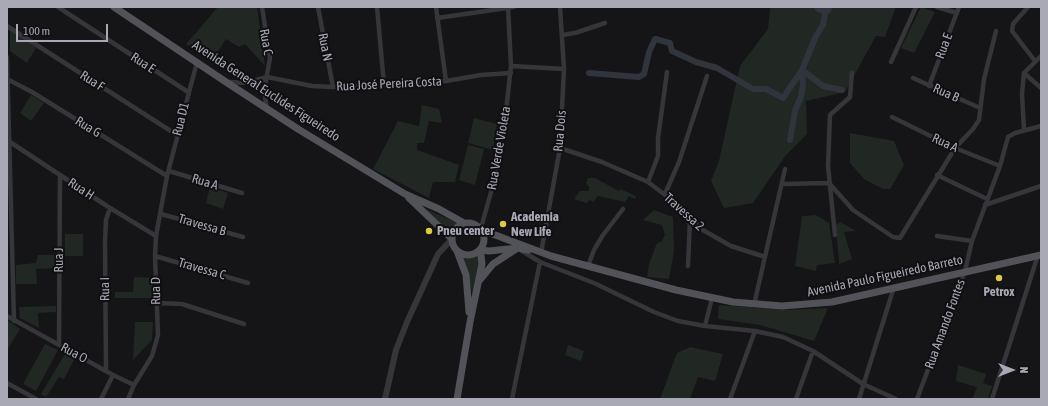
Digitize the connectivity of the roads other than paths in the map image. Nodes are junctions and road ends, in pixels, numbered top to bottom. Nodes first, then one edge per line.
1 (114, 7) edge
2 (262, 7) edge
3 (318, 7) edge
4 (377, 7) edge
5 (436, 7) edge
6 (510, 7) edge
7 (560, 7) edge
8 (916, 7) edge
9 (937, 7) edge
10 (960, 7) edge
11 (1028, 7) edge
12 (60, 8) edge
13 (957, 13) junction
14 (437, 18) junction
15 (605, 23) dead end
16 (7, 26) edge
17 (996, 30) dead end
18 (562, 35) junction
19 (1041, 56) edge
20 (7, 58) edge
21 (1034, 61) junction
22 (197, 62) junction
23 (891, 62) dead end
24 (511, 66) junction
25 (564, 69) junction
26 (667, 72) dead end
27 (511, 73) junction
28 (852, 73) dead end
29 (1024, 73) junction
30 (708, 76) dead end
31 (267, 77) junction
32 (913, 78) dead end
33 (8, 79) edge
34 (226, 82) junction
35 (446, 82) junction
36 (384, 85) junction
37 (929, 86) junction
38 (333, 87) junction
39 (1041, 88) edge
40 (188, 92) junction
41 (980, 108) junction
42 (267, 109) junction
43 (892, 117) dead end
44 (1041, 126) edge
45 (1024, 130) junction
46 (177, 135) junction
47 (9, 141) edge
48 (560, 148) junction
49 (955, 148) junction
50 (1000, 166) junction
51 (785, 169) dead end
52 (168, 174) junction
53 (937, 175) junction
54 (60, 176) junction
55 (648, 182) junction
56 (830, 183) junction
57 (782, 184) junction
58 (1041, 186) edge
59 (242, 193) dead end
60 (405, 194) junction
61 (665, 194) junction
62 (987, 199) junction
63 (985, 205) junction
64 (110, 208) junction
65 (623, 209) dead end
66 (161, 214) junction
67 (690, 219) junction
68 (464, 223) junction
69 (481, 229) junction
70 (835, 235) dead end
71 (156, 236) junction
72 (937, 236) dead end
73 (243, 237) dead end
74 (452, 239) junction
75 (972, 241) junction
76 (517, 248) junction
77 (480, 250) junction
78 (457, 251) junction
79 (543, 253) junction
80 (1040, 255) edge
81 (155, 256) junction
82 (765, 257) junction
83 (540, 262) junction
84 (588, 266) junction
85 (688, 266) dead end
86 (965, 271) junction
87 (479, 281) junction
88 (248, 283) dead end
89 (894, 287) junction
90 (712, 298) junction
91 (156, 303) junction
92 (754, 305) junction
93 (7, 316) edge
94 (14, 321) junction
95 (470, 322) junction
96 (244, 324) dead end
97 (705, 326) junction
98 (755, 331) junction
99 (59, 345) junction
100 (813, 351) junction
101 (106, 370) junction
102 (113, 375) junction
103 (7, 383) edge
104 (863, 384) junction
105 (134, 385) junction
106 (36, 399) edge
107 (101, 399) edge
108 (128, 399) edge
109 (385, 399) edge
110 (457, 399) edge
111 (512, 399) edge
112 (730, 399) edge
113 (796, 399) edge
114 (858, 399) edge
115 (896, 399) edge
116 (917, 399) edge
117 (992, 399) edge

1 - 22 main road, Avenida General Euclides Figueiredo
2 - 31 street, Rua C
3 - 38 street, Rua N
4 - 36 street
5 - 14 street
6 - 14 street
6 - 24 street, Rua Verde Violeta
7 - 18 street, Rua Dois
8 - 23 street
9 - 13 street
10 - 13 street, Rua E
11 - 21 street
12 - 40 street, Rua E
13 - 37 street, Rua E
14 - 35 street
15 - 18 street
16 - 46 street, Rua F
17 - 41 street
18 - 25 street, Rua Dois
19 - 21 street
20 - 33 street
21 - 29 street
22 - 34 main road, Avenida General Euclides Figueiredo
22 - 40 street, Rua D1
24 - 25 street
24 - 27 street, Rua Verde Violeta
25 - 48 street, Rua Dois
26 - 55 street
27 - 35 street, Rua José Pereira Costa
27 - 69 street, Rua Verde Violeta
28 - 56 street
29 - 39 street
29 - 45 street
30 - 61 street
31 - 34 street, Rua José Pereira Costa
31 - 38 street, Rua José Pereira Costa
31 - 42 street
32 - 37 street, Rua B
33 - 47 street
33 - 52 street, Rua G
34 - 42 main road, Avenida General Euclides Figueiredo
35 - 36 street, Rua José Pereira Costa
36 - 38 street, Rua José Pereira Costa
37 - 41 street, Rua B
40 - 46 street, Rua D1
41 - 49 street
42 - 60 main road, Avenida General Euclides Figueiredo
43 - 49 street, Rua A
44 - 45 street
45 - 50 street, Rua Amando Fontes
46 - 52 street, Rua D1
47 - 54 street, Rua H
47 - 94 street
48 - 55 street, Travessa 2
48 - 79 street, Rua Dois
49 - 50 street, Rua A
49 - 53 street
50 - 62 street, Rua Amando Fontes
51 - 57 street
52 - 59 street, Rua A
52 - 66 street, Rua D
53 - 56 street
53 - 62 street
54 - 64 street, Rua H
54 - 99 street, Rua J
55 - 61 street, Travessa 2
56 - 57 street
56 - 70 street
57 - 82 street
58 - 63 street
60 - 68 main road, Avenida General Euclides Figueiredo
60 - 74 main road, Avenida General Euclides Figueiredo
61 - 67 street, Travessa 2
62 - 63 street, Rua Amando Fontes
63 - 75 street, Rua Amando Fontes
64 - 71 street, Rua H
64 - 101 street, Rua I
65 - 84 street
66 - 71 street, Rua D
66 - 73 street, Travessa B
67 - 82 street, Travessa 2
67 - 85 street
68 - 69 main road
68 - 74 main road
69 - 77 main road
69 - 79 main road, Avenida Paulo Figueiredo Barreto
71 - 81 street, Rua D
72 - 75 street
74 - 78 main road
74 - 109 street
75 - 86 street, Rua Amando Fontes
76 - 77 main road, Avenida Paulo Figueiredo Barreto
76 - 79 main road, Avenida Paulo Figueiredo Barreto
76 - 83 street
76 - 87 main road
77 - 78 main road
77 - 87 main road
78 - 95 main road
79 - 84 main road, Avenida Paulo Figueiredo Barreto
80 - 86 main road, Avenida Paulo Figueiredo Barreto
80 - 117 street
81 - 88 street, Travessa C
81 - 91 street, Rua D
82 - 92 street
83 - 97 street
83 - 111 street
84 - 90 main road, Avenida Paulo Figueiredo Barreto
86 - 89 main road, Avenida Paulo Figueiredo Barreto
86 - 116 street, Rua Amando Fontes
87 - 95 main road
89 - 92 main road, Avenida Paulo Figueiredo Barreto
89 - 104 street
90 - 92 main road, Avenida Paulo Figueiredo Barreto
90 - 97 street
91 - 96 street
91 - 105 street, Rua D
93 - 94 street
94 - 99 street, Rua O
95 - 110 main road
97 - 98 street
98 - 100 street
98 - 112 street
99 - 101 street, Rua O
100 - 104 street
100 - 113 street
101 - 102 street, Rua O
102 - 105 street, Rua O
102 - 107 street
103 - 106 street
104 - 114 street
104 - 115 street
105 - 108 street, Rua D

